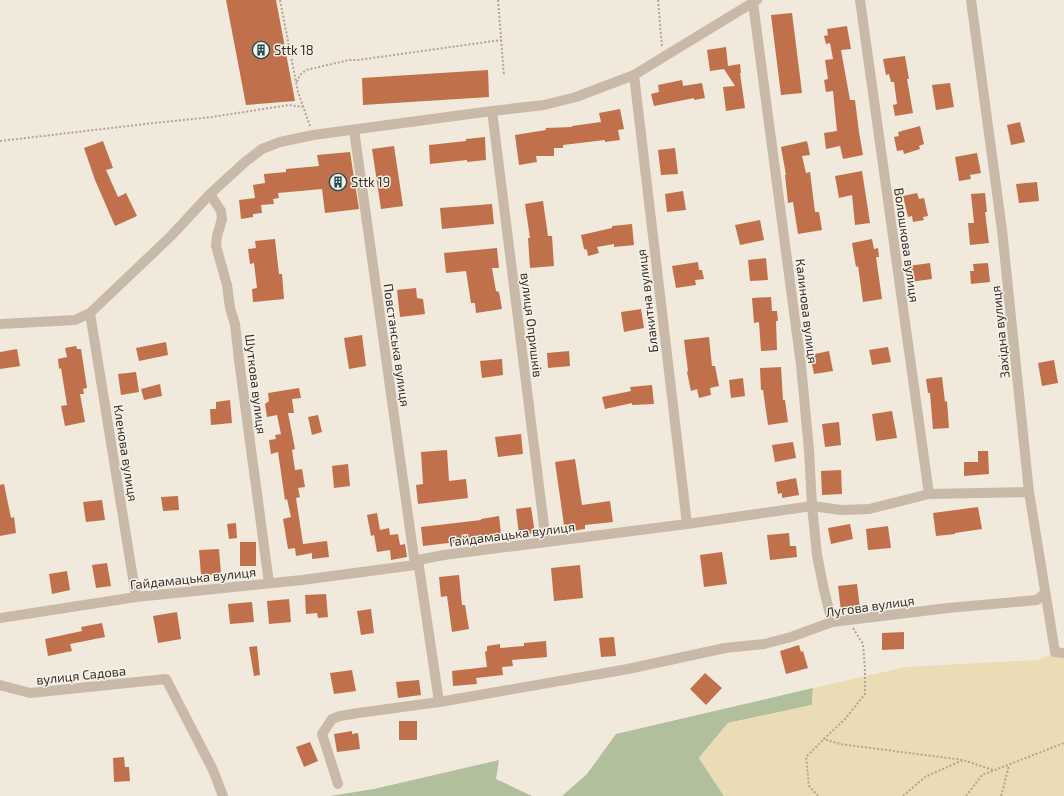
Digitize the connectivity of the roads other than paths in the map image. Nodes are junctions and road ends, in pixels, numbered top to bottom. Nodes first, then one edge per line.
1 (860, 0) edge
2 (971, 0) edge
3 (755, 1) edge
4 (634, 75) junction
5 (492, 111) junction
6 (354, 130) junction
7 (210, 194) junction
8 (90, 313) junction
9 (0, 324) edge
10 (1029, 492) junction
11 (929, 494) junction
12 (812, 506) junction
13 (688, 524) junction
14 (546, 542) junction
15 (417, 562) junction
16 (269, 583) junction
17 (1045, 593) junction
18 (136, 597) junction
19 (0, 618) edge
20 (832, 622) junction
21 (1064, 653) edge
22 (0, 685) edge
23 (439, 702) junction
24 (338, 784) dead end
25 (223, 796) edge

1 - 11 street, Волошкова вулиця
2 - 10 street, Західна вулиця
3 - 4 street
3 - 12 street, Калинова вулиця
4 - 5 street
4 - 13 street, Блакитна вулиця
5 - 6 street
5 - 14 street, вулиця Опришків
6 - 7 street
6 - 15 street, Повстанська вулиця
7 - 8 street
7 - 16 street, Шуткова вулиця
8 - 9 street
8 - 18 street, Кленова вулиця
10 - 11 street, Гайдамацька вулиця
10 - 17 street, Західна вулиця
11 - 12 street, Гайдамацька вулиця
12 - 13 street, Гайдамацька вулиця
12 - 20 street, Калинова вулиця
13 - 14 street, Гайдамацька вулиця
14 - 15 street, Гайдамацька вулиця
15 - 16 street, Гайдамацька вулиця
15 - 23 street, Повстанська вулиця
16 - 18 street, Гайдамацька вулиця
17 - 20 street, Лугова вулиця
17 - 21 street, Західна вулиця
18 - 19 street, Гайдамацька вулиця
20 - 23 street, Лугова вулиця
22 - 25 street, вулиця Садова
23 - 24 street, Лугова вулиця

